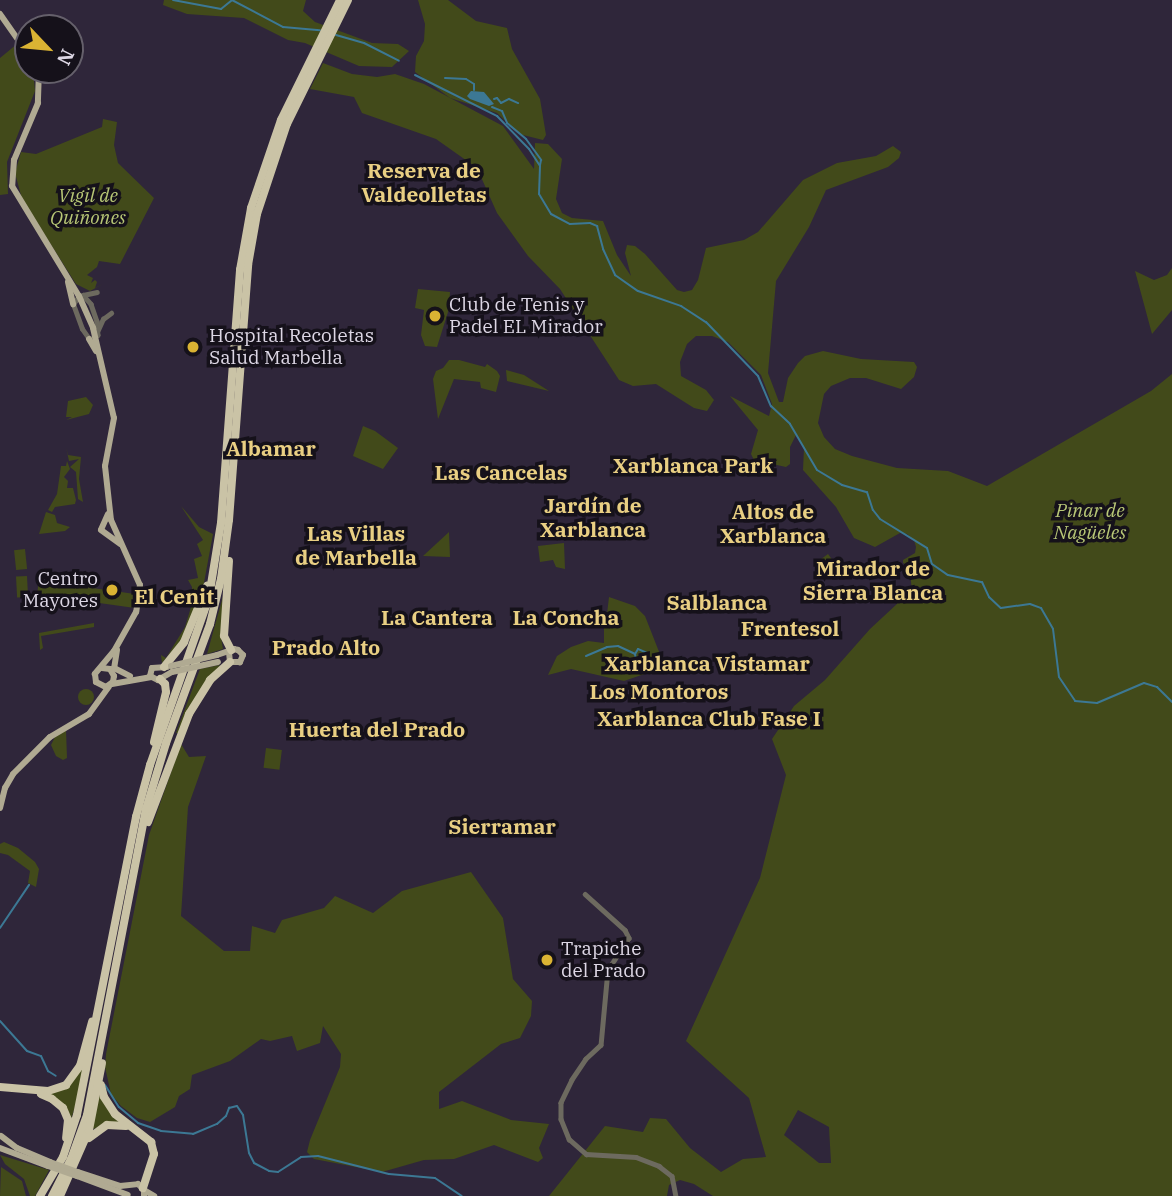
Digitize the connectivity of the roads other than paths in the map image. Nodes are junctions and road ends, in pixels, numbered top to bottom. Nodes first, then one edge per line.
1 (340, 0) edge
2 (348, 0) edge
3 (0, 12) edge
4 (14, 30) edge
5 (14, 33) edge
6 (310, 70) junction
7 (37, 84) edge
8 (78, 298) junction
9 (91, 304) junction
10 (94, 311) junction
11 (95, 336) junction
12 (109, 509) junction
13 (229, 520) junction
14 (103, 523) junction
15 (113, 527) junction
16 (106, 534) junction
17 (123, 547) junction
18 (215, 567) junction
19 (123, 635) junction
20 (114, 651) junction
21 (230, 651) junction
22 (217, 658) junction
23 (230, 662) junction
24 (102, 668) junction
25 (112, 672) junction
26 (161, 672) junction
27 (130, 676) junction
28 (96, 682) junction
29 (110, 685) junction
30 (99, 699) junction
31 (150, 765) junction
32 (0, 808) edge
33 (138, 849) junction
34 (585, 894) dead end
35 (103, 985) junction
36 (105, 1023) junction
37 (100, 1074) junction
38 (0, 1089) edge
39 (0, 1136) edge
40 (83, 1146) junction
41 (0, 1148) edge
42 (51, 1166) junction
43 (77, 1174) junction
44 (140, 1188) edge
45 (40, 1196) edge
46 (52, 1196) edge
47 (61, 1196) edge
48 (128, 1196) edge
49 (154, 1196) edge
50 (676, 1196) edge

1 - 6 highway
2 - 6 highway
3 - 4 main road
3 - 5 main road
6 - 13 highway
6 - 18 highway
7 - 8 main road
8 - 9 street
8 - 9 street
8 - 11 main road
8 - 11 street
9 - 10 street
10 - 11 street
10 - 11 street
11 - 12 main road
12 - 14 main road
12 - 15 main road
13 - 21 highway
13 - 33 highway
14 - 15 main road
14 - 16 main road
15 - 16 main road
15 - 17 main road
16 - 17 main road
17 - 19 main road
18 - 26 highway
18 - 31 highway
19 - 20 main road
19 - 27 main road
20 - 24 main road
20 - 25 main road
21 - 22 main road
21 - 23 main road
21 - 23 main road
22 - 23 main road
22 - 26 main road, bridge
23 - 33 highway
24 - 25 main road
24 - 28 main road
25 - 27 main road
25 - 29 main road
26 - 27 main road
26 - 29 main road
26 - 31 highway
28 - 29 main road
28 - 30 main road
29 - 30 main road
30 - 32 main road
31 - 35 highway
33 - 36 highway
34 - 50 street
35 - 38 highway
35 - 42 highway
36 - 37 highway
36 - 46 highway
37 - 40 highway
37 - 44 highway
38 - 42 highway
39 - 42 main road
40 - 44 highway
40 - 47 highway
41 - 42 main road
42 - 43 main road, bridge
42 - 45 highway
43 - 44 main road
43 - 48 main road
44 - 48 main road
44 - 49 main road

